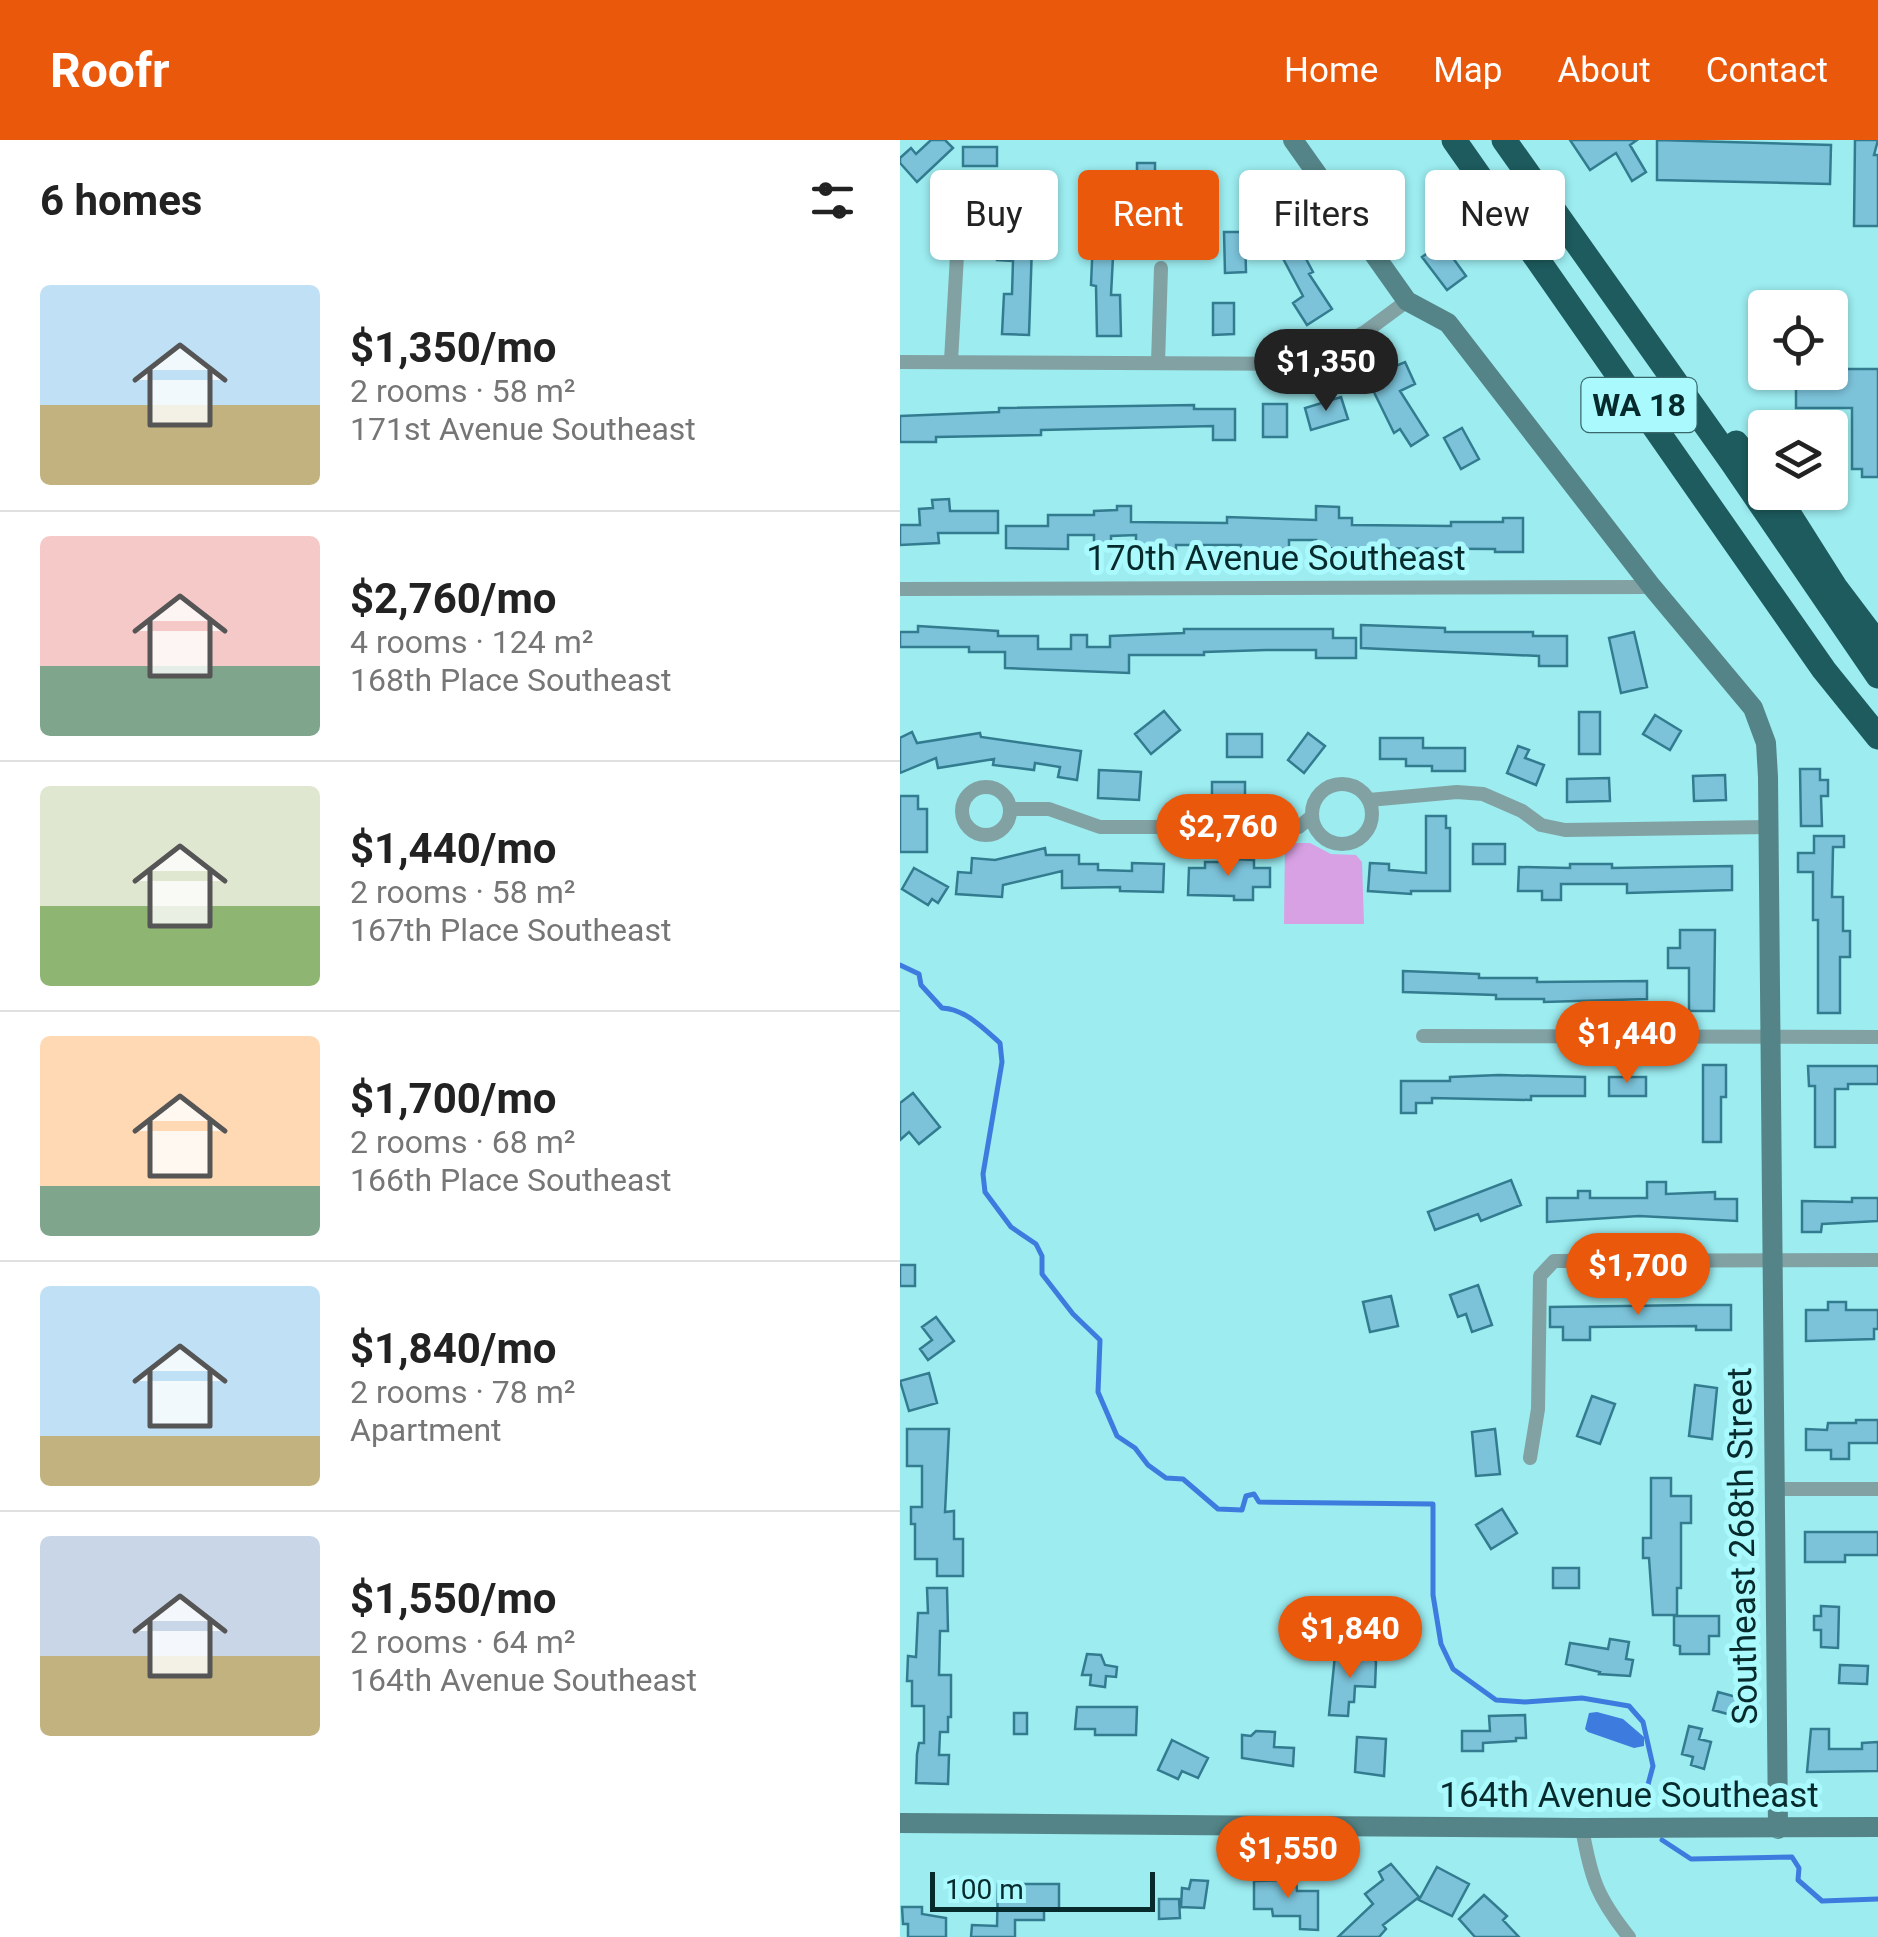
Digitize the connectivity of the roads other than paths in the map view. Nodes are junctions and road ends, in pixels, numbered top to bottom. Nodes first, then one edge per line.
1 (1293, 140) edge
2 (1454, 140) edge
3 (1504, 140) edge
4 (956, 260) edge
5 (1161, 268) dead end
6 (1408, 301) junction
7 (1616, 302) junction
8 (951, 361) junction
9 (900, 362) edge
10 (1158, 363) junction
11 (1748, 457) edge
12 (1786, 510) edge
13 (1652, 587) junction
14 (900, 589) edge
15 (1878, 644) edge
16 (1824, 670) junction
17 (1878, 676) edge
18 (1878, 737) edge
19 (1878, 751) edge
20 (1369, 800) junction
21 (1010, 809) dead end
22 (1312, 816) junction
23 (1768, 827) junction
24 (1423, 1036) dead end
25 (1768, 1036) junction
26 (1878, 1037) edge
27 (1772, 1258) junction
28 (1878, 1260) edge
29 (1530, 1458) dead end
30 (1773, 1489) junction
31 (1878, 1489) edge
32 (900, 1823) edge
33 (1878, 1827) edge
34 (1582, 1828) junction
35 (1778, 1829) junction
36 (1628, 1937) edge

1 - 6 street
2 - 16 highway, WA 18
3 - 7 highway, WA 18
4 - 8 street
5 - 10 street
6 - 10 street
6 - 13 street
7 - 11 highway
7 - 17 highway, WA 18
8 - 9 street
8 - 10 street
12 - 15 highway
13 - 14 street, 170th Avenue Southeast
13 - 23 street, Southeast 268th Street
16 - 18 highway, WA 18
16 - 19 highway
20 - 22 street
20 - 22 street
20 - 23 street
21 - 22 street
23 - 25 street, Southeast 268th Street
24 - 25 street
25 - 26 street
25 - 27 street, Southeast 268th Street
27 - 28 street
27 - 29 street
27 - 30 street, Southeast 268th Street
30 - 31 street
30 - 35 street, Southeast 268th Street
32 - 34 street, 164th Avenue Southeast
33 - 35 street, 164th Avenue Southeast
34 - 35 street, 164th Avenue Southeast
34 - 36 street

